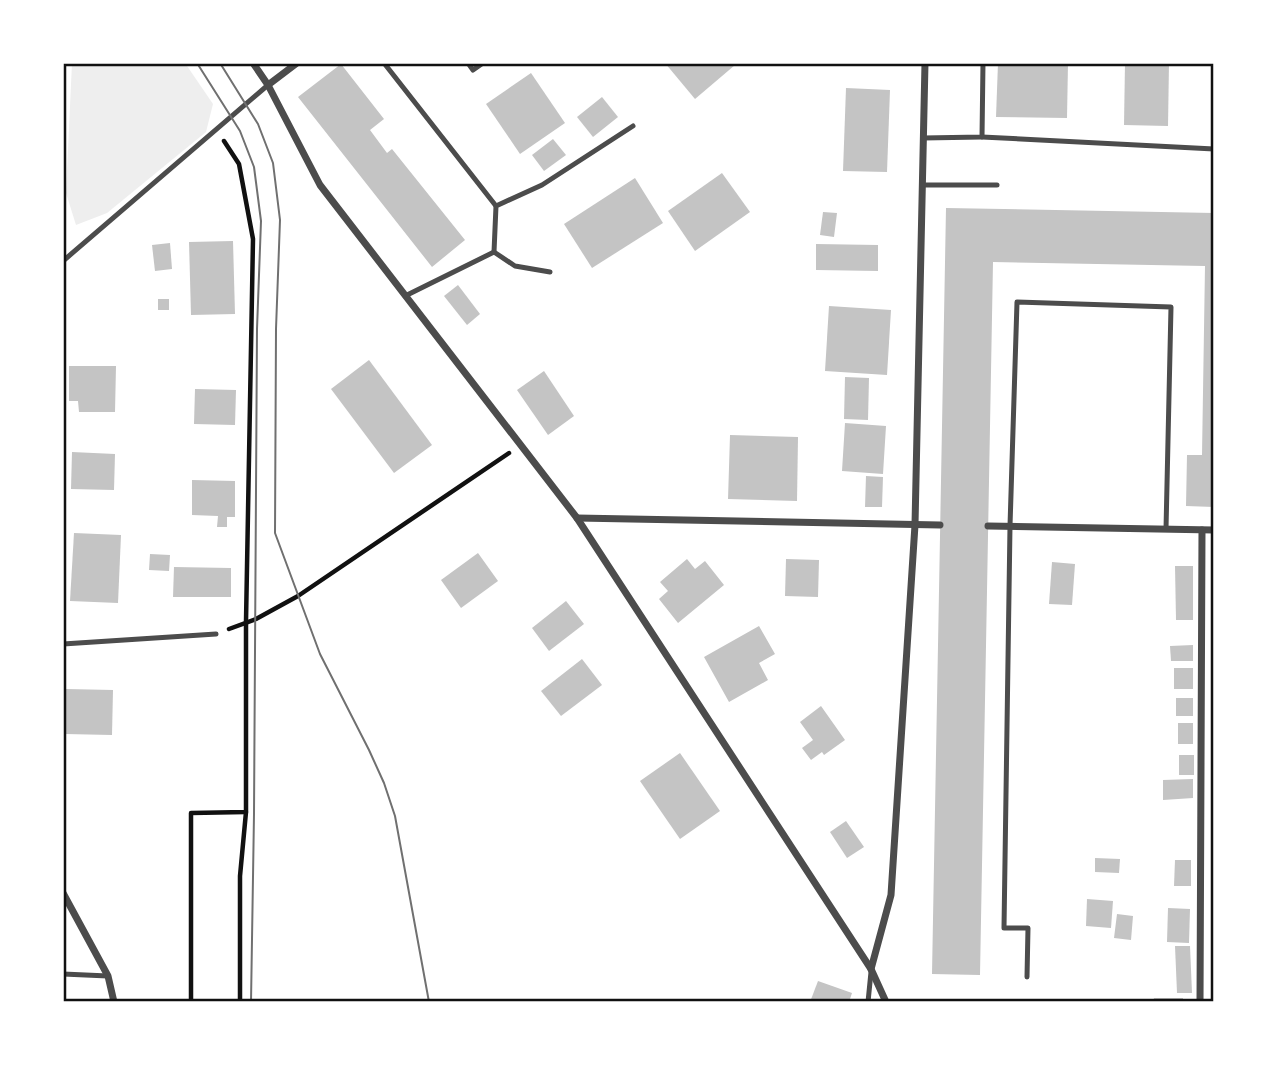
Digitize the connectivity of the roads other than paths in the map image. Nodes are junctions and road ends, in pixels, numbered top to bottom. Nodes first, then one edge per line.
1 (253, 63) edge
2 (297, 63) edge
3 (384, 63) edge
4 (468, 63) edge
5 (483, 63) edge
6 (925, 63) edge
7 (983, 63) edge
8 (268, 85) junction
9 (633, 126) dead end
10 (982, 137) junction
11 (923, 138) junction
12 (1214, 149) edge
13 (922, 185) junction
14 (998, 185) dead end
15 (496, 206) junction
16 (494, 252) junction
17 (63, 261) edge
18 (550, 272) dead end
19 (405, 296) junction
20 (577, 518) junction
21 (915, 525) junction
22 (940, 525) dead end
23 (988, 526) dead end
24 (1010, 526) junction
25 (1166, 529) junction
26 (1202, 530) junction
27 (1214, 530) edge
28 (216, 634) road end
29 (63, 644) edge
30 (63, 893) edge
31 (871, 969) junction
32 (63, 974) edge
33 (108, 976) junction
34 (1027, 977) dead end
35 (114, 1002) edge
36 (868, 1002) edge
37 (886, 1002) edge
38 (1200, 1002) edge

1 - 8 street
2 - 8 street
3 - 15 lane
4 - 5 lane
6 - 11 street
7 - 10 lane
8 - 17 lane
8 - 19 street
9 - 15 lane
10 - 11 lane
10 - 12 lane
11 - 13 street
13 - 14 lane
13 - 21 street
15 - 16 lane
16 - 18 lane
16 - 19 lane
19 - 20 street
20 - 21 street
20 - 31 street
21 - 22 street
21 - 31 street
23 - 24 street
24 - 25 street
24 - 25 lane
24 - 34 lane
25 - 26 street
26 - 27 street
26 - 38 street
28 - 29 lane
30 - 33 street
31 - 36 lane
31 - 37 street
32 - 33 lane
33 - 35 street

